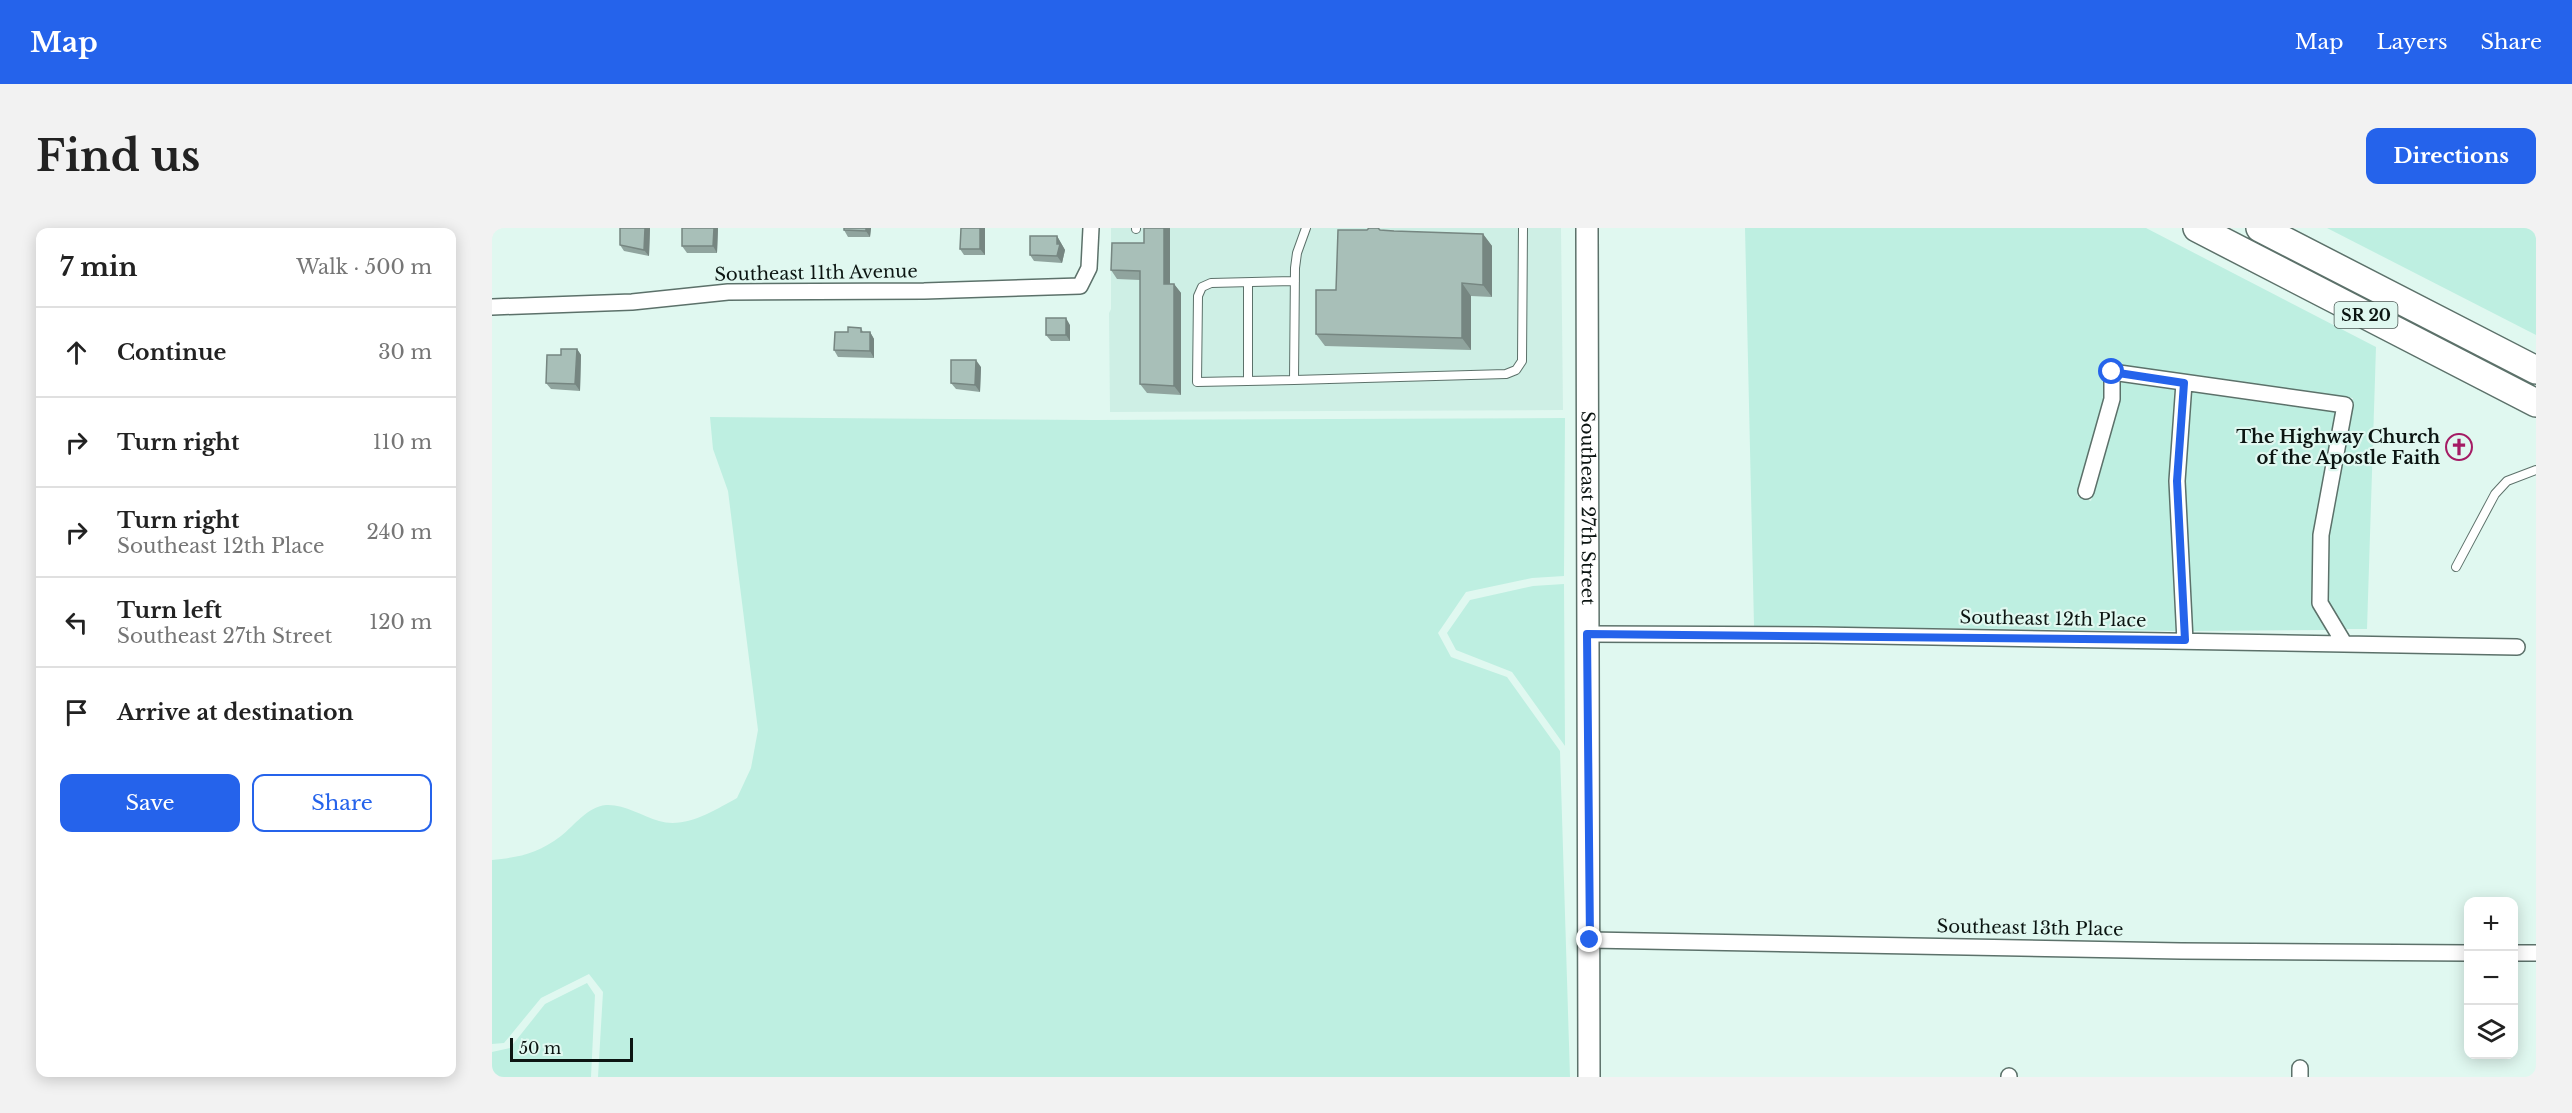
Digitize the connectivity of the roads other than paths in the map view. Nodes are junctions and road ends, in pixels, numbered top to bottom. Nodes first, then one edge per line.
1 (1091, 228) edge
2 (1306, 228) edge
3 (1522, 228) edge
4 (1587, 228) edge
5 (2197, 228) edge
6 (2260, 228) edge
7 (1295, 281) junction
8 (1248, 283) junction
9 (2376, 288) junction
10 (492, 307) edge
11 (2361, 313) junction
12 (2536, 370) edge
13 (1248, 381) junction
14 (1294, 381) junction
15 (2184, 383) junction
16 (2536, 403) edge
17 (2536, 470) edge
18 (2086, 491) dead end
19 (2456, 567) dead end
20 (1587, 634) junction
21 (2185, 640) junction
22 (2344, 643) junction
23 (2517, 647) dead end
24 (1590, 940) junction
25 (2464, 953) edge
26 (2518, 953) edge
27 (2536, 953) edge
28 (1589, 1077) edge

1 - 10 street, Southeast 11th Avenue
2 - 7 lane
3 - 14 lane
4 - 20 street, Southeast 27th Street
5 - 11 highway, SR 20
6 - 9 highway, SR 20
7 - 8 lane
7 - 14 lane
8 - 13 lane
8 - 13 lane
9 - 11 highway
9 - 12 highway, SR 20
11 - 16 highway, SR 20
13 - 14 lane
15 - 18 street
15 - 21 street
15 - 22 street
17 - 19 lane
20 - 21 street, Southeast 12th Place
20 - 24 street, Southeast 27th Street
21 - 22 street, Southeast 12th Place
22 - 23 street, Southeast 12th Place
24 - 25 street, Southeast 13th Place
24 - 28 street, Southeast 27th Street
26 - 27 street

